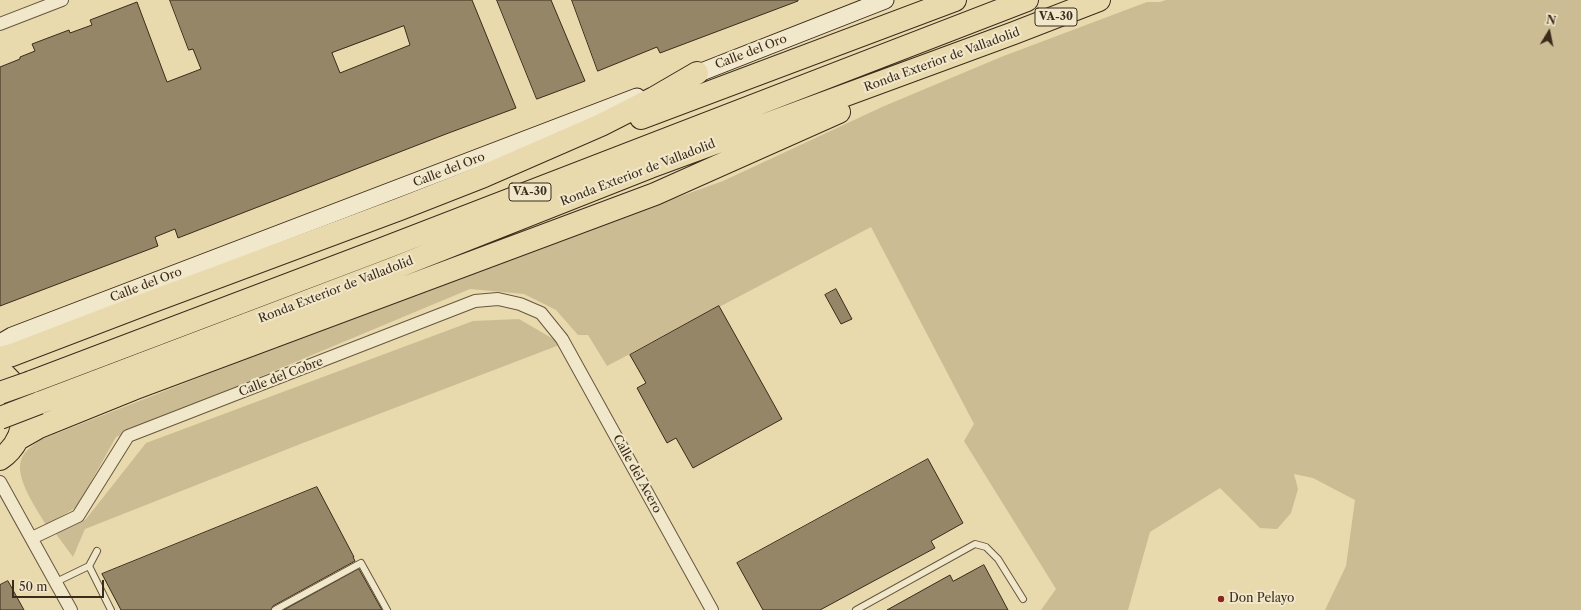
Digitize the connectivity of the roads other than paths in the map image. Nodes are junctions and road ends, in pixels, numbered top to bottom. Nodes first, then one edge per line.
1 (62, 0) edge
2 (885, 0) edge
3 (955, 0) edge
4 (1027, 0) edge
5 (1099, 0) edge
6 (0, 24) edge
7 (1014, 33) junction
8 (697, 74) junction
9 (484, 176) junction
10 (562, 338) joint
11 (4, 339) edge
12 (0, 358) edge
13 (0, 371) edge
14 (0, 393) edge
15 (0, 418) edge
16 (18, 439) junction
17 (0, 459) edge
18 (0, 482) edge
19 (32, 538) junction
20 (97, 551) dead end
21 (89, 566) junction
22 (56, 582) junction
23 (1023, 599) dead end
24 (71, 610) edge
25 (111, 610) edge
26 (275, 610) edge
27 (387, 610) edge
28 (712, 610) edge
29 (856, 610) edge

1 - 6 street
2 - 8 street, Calle del Oro
3 - 9 highway
4 - 14 highway, Ronda Exterior de Valladolid / VA-30, bridge
5 - 7 highway, Ronda Exterior de Valladolid / VA-30
7 - 15 highway, Ronda Exterior de Valladolid / VA-30, bridge
7 - 16 highway
8 - 9 highway
8 - 11 street, Calle del Oro
9 - 12 highway
10 - 19 street, Calle del Cobre
10 - 28 street, Calle del Acero
13 - 16 highway
16 - 17 highway
18 - 19 street
19 - 22 street
20 - 21 lane
21 - 22 lane
21 - 25 lane
22 - 24 street
23 - 29 lane
26 - 27 lane

